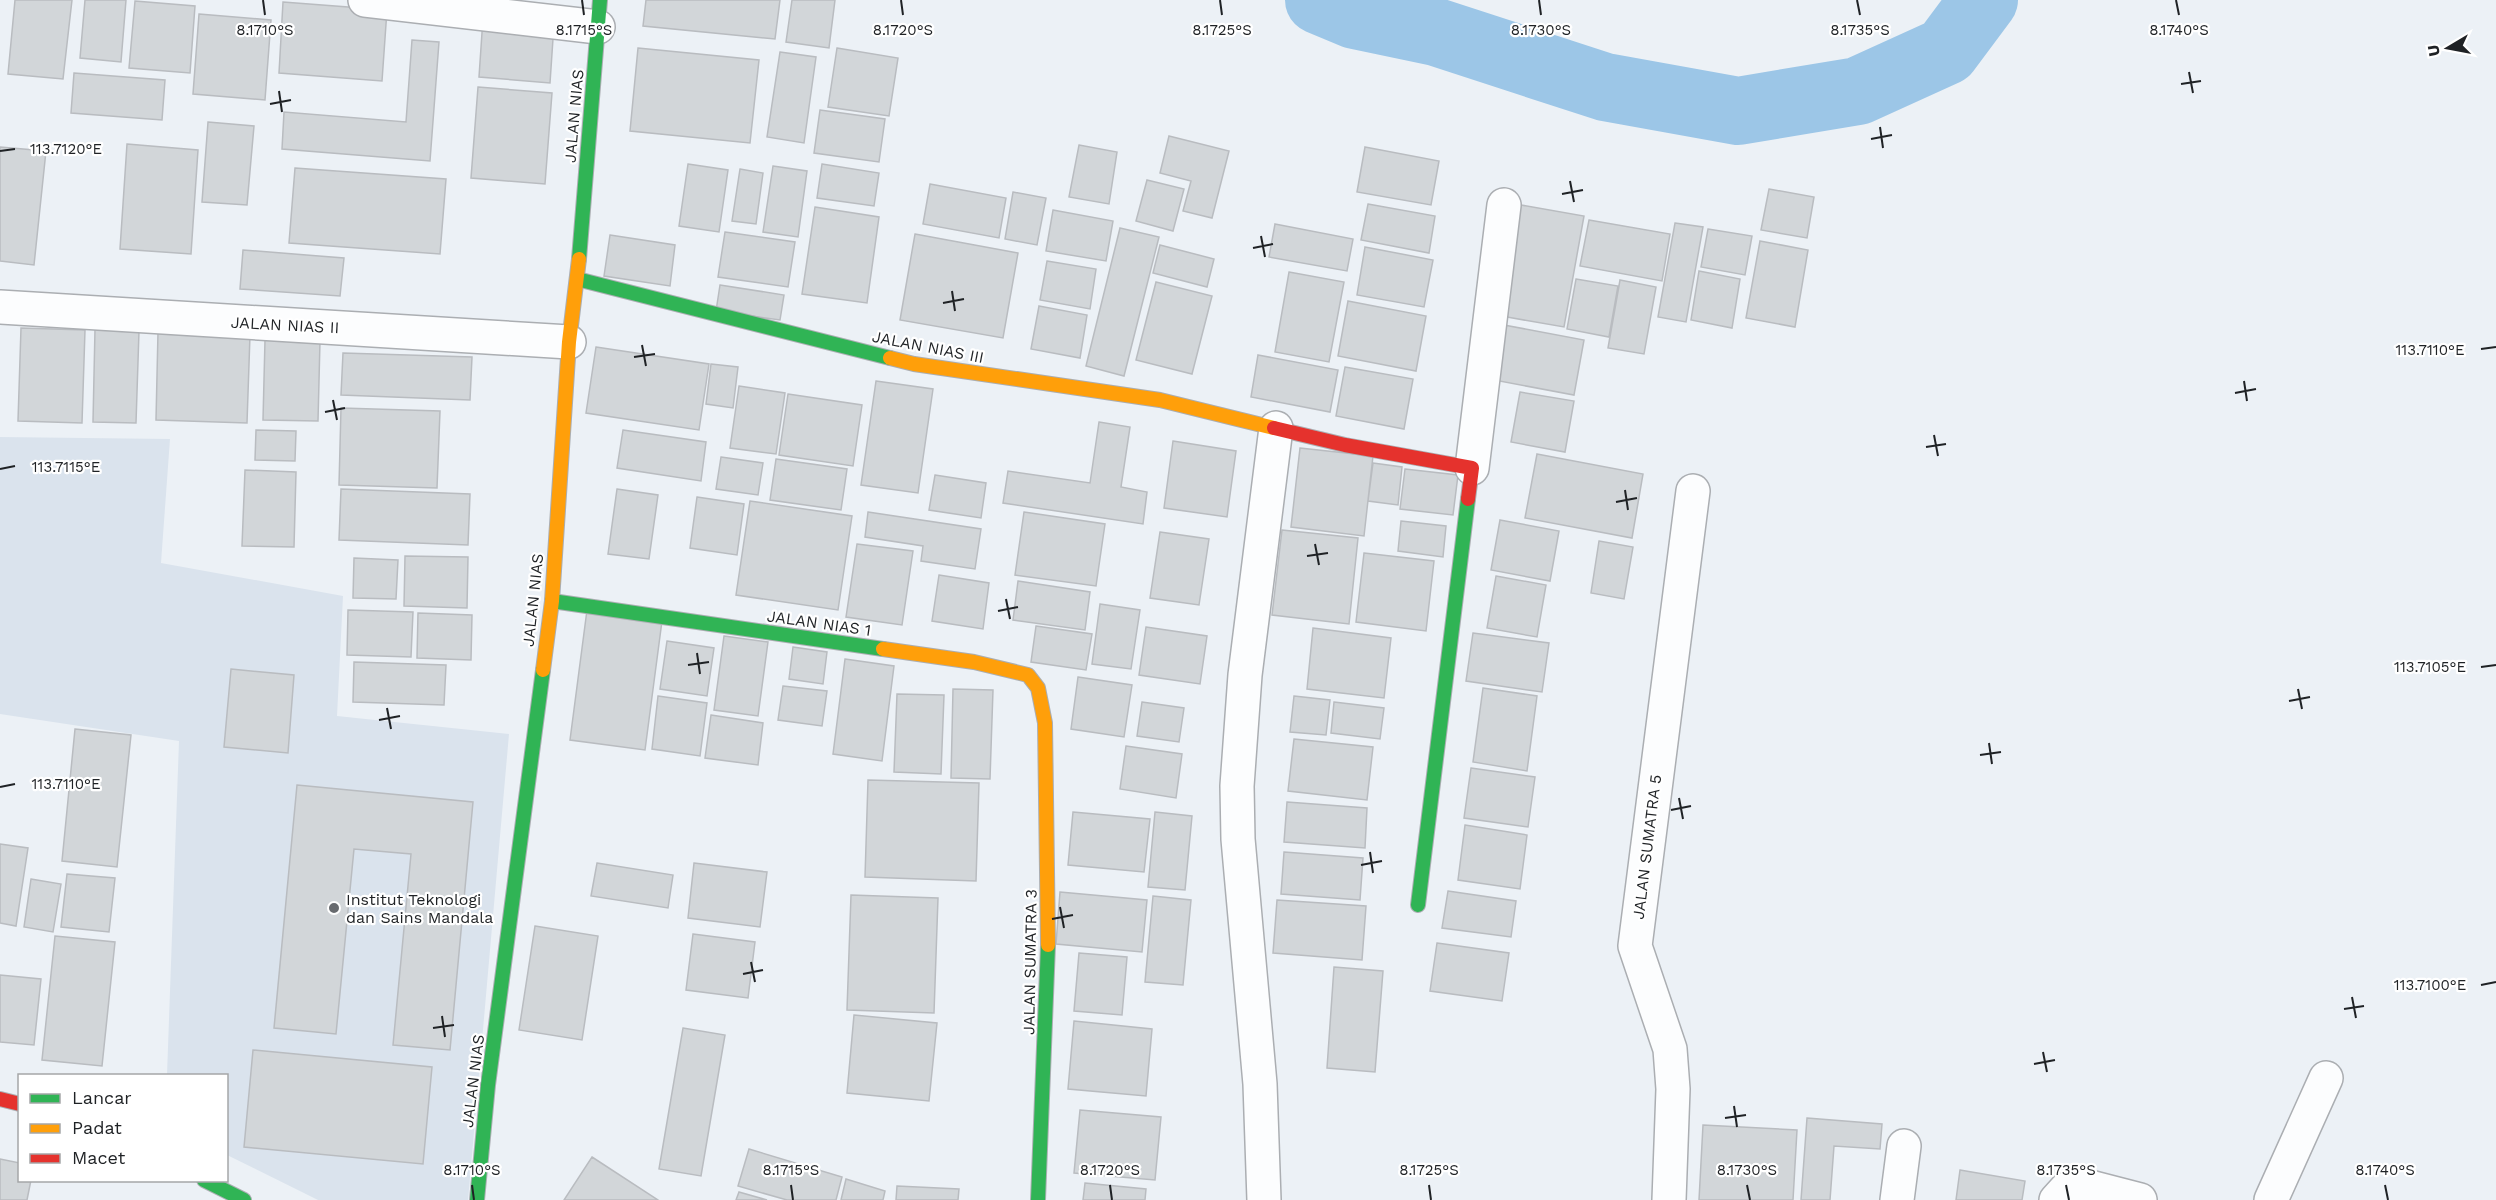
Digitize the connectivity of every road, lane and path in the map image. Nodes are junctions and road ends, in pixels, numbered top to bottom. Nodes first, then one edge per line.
1 (365, 0) edge
2 (599, 13) edge
3 (1504, 205) dead end
4 (577, 279) junction
5 (0, 307) edge
6 (569, 342) junction
7 (1276, 428) junction
8 (1472, 468) junction
9 (1693, 491) dead end
10 (552, 601) junction
11 (1045, 723) joint
12 (1418, 905) dead end
13 (2326, 1078) dead end
14 (0, 1099) edge
15 (18, 1104) edge
16 (1904, 1146) dead end
17 (202, 1182) edge
18 (206, 1182) edge
19 (200, 1200) edge
20 (244, 1200) edge
21 (477, 1200) edge
22 (1038, 1200) edge
23 (1264, 1200) edge
24 (1669, 1200) edge
25 (1897, 1200) edge
26 (2056, 1200) edge
27 (2140, 1200) edge
28 (2271, 1200) edge

1 - 2 street
2 - 4 street, JALAN NIAS
3 - 8 street
4 - 6 street, JALAN NIAS
4 - 7 street, JALAN NIAS III
5 - 6 street, JALAN NIAS II
6 - 10 street, JALAN NIAS
7 - 8 street, JALAN NIAS III
7 - 23 street
8 - 12 street
9 - 24 street, JALAN SUMATRA 5
10 - 11 street, JALAN NIAS 1
10 - 21 street, JALAN NIAS
11 - 22 street, JALAN SUMATRA 3
13 - 28 street
14 - 15 street
16 - 25 street
17 - 19 street
18 - 20 street
26 - 27 street

